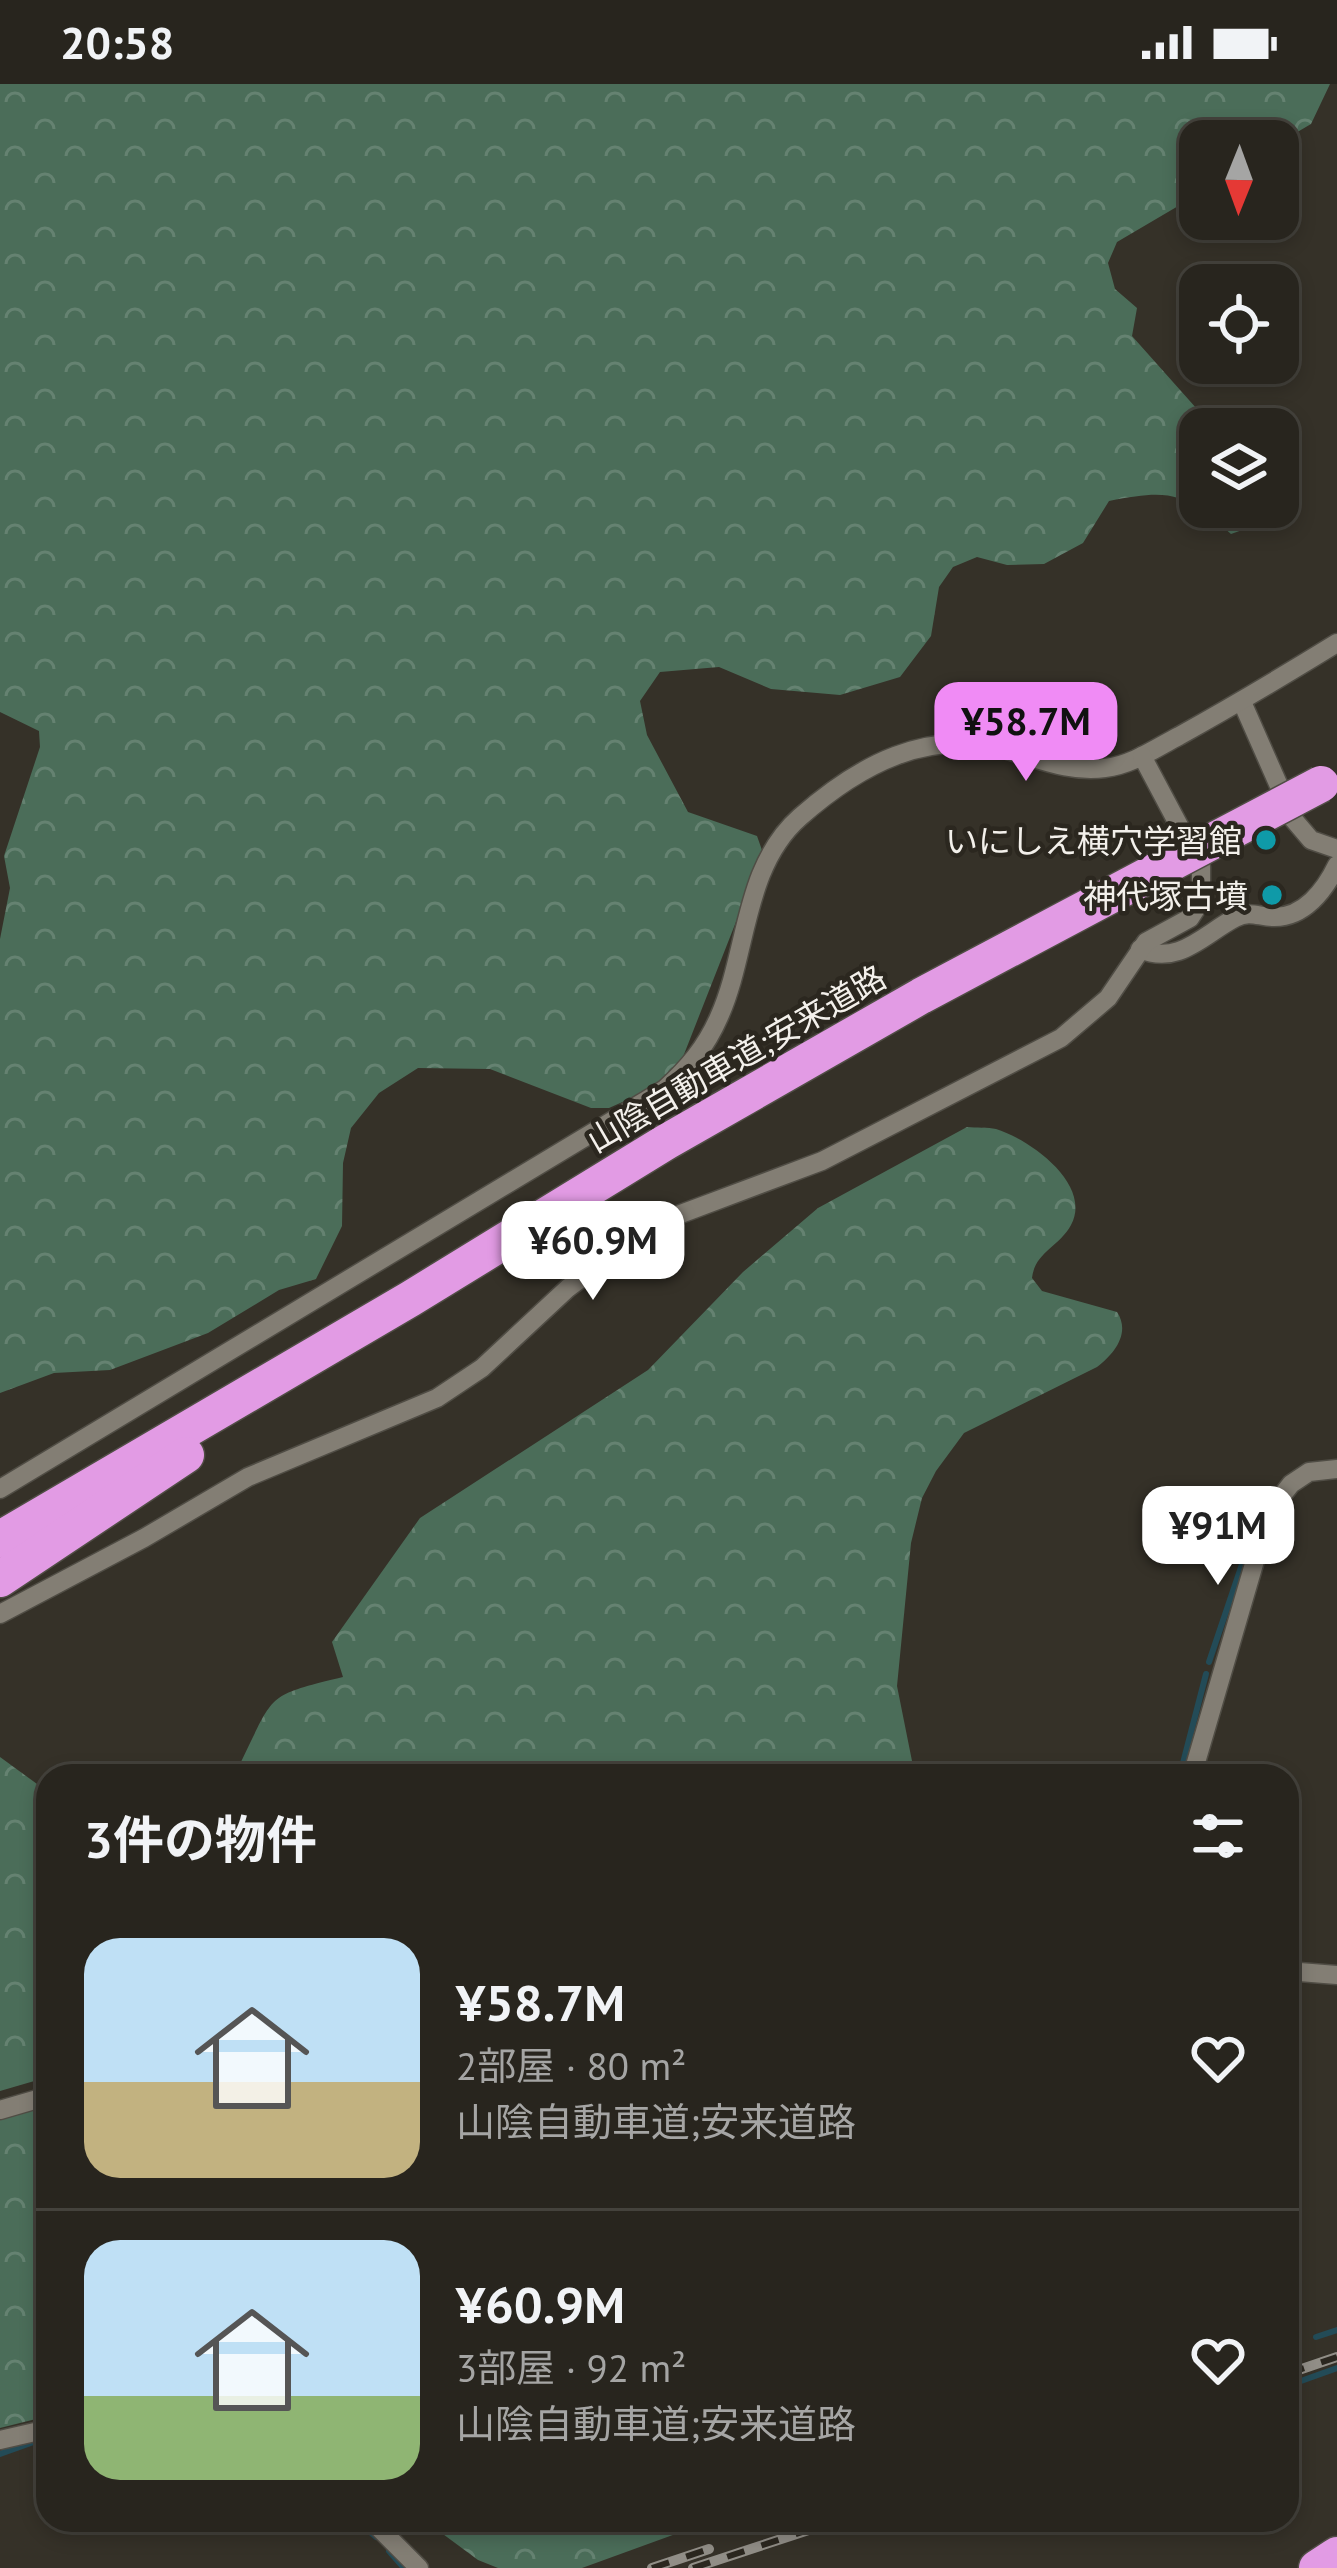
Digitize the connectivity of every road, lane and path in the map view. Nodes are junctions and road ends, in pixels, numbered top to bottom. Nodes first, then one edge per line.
1 (1337, 643) edge
2 (1242, 702) junction
3 (1142, 756) junction
4 (1329, 780) edge
5 (1337, 849) edge
6 (1337, 865) edge
7 (1140, 949) junction
8 (410, 1298) junction
9 (228, 1406) junction
10 (1337, 1469) edge
11 (0, 1489) edge
12 (0, 1522) edge
13 (0, 1539) edge
14 (0, 1579) edge
15 (0, 1614) edge
16 (1196, 1764) edge
17 (1299, 1973) edge
18 (1337, 1975) edge
19 (36, 2100) edge
20 (0, 2110) edge
21 (36, 2431) edge
22 (0, 2440) edge
23 (383, 2532) edge
24 (1337, 2555) edge
25 (419, 2568) edge
26 (1317, 2568) edge

1 - 2 street
2 - 3 street
2 - 5 street
3 - 7 street
3 - 11 street
4 - 8 highway, 山陰自動車道;安来道路, bridge
6 - 7 street
7 - 15 street
8 - 9 highway, 山陰自動車道;安来道路
8 - 14 highway
9 - 12 highway
9 - 13 highway, 山陰自動車道;安来道路
10 - 16 street
17 - 18 street
19 - 20 street
21 - 22 street
23 - 25 street
24 - 26 highway

